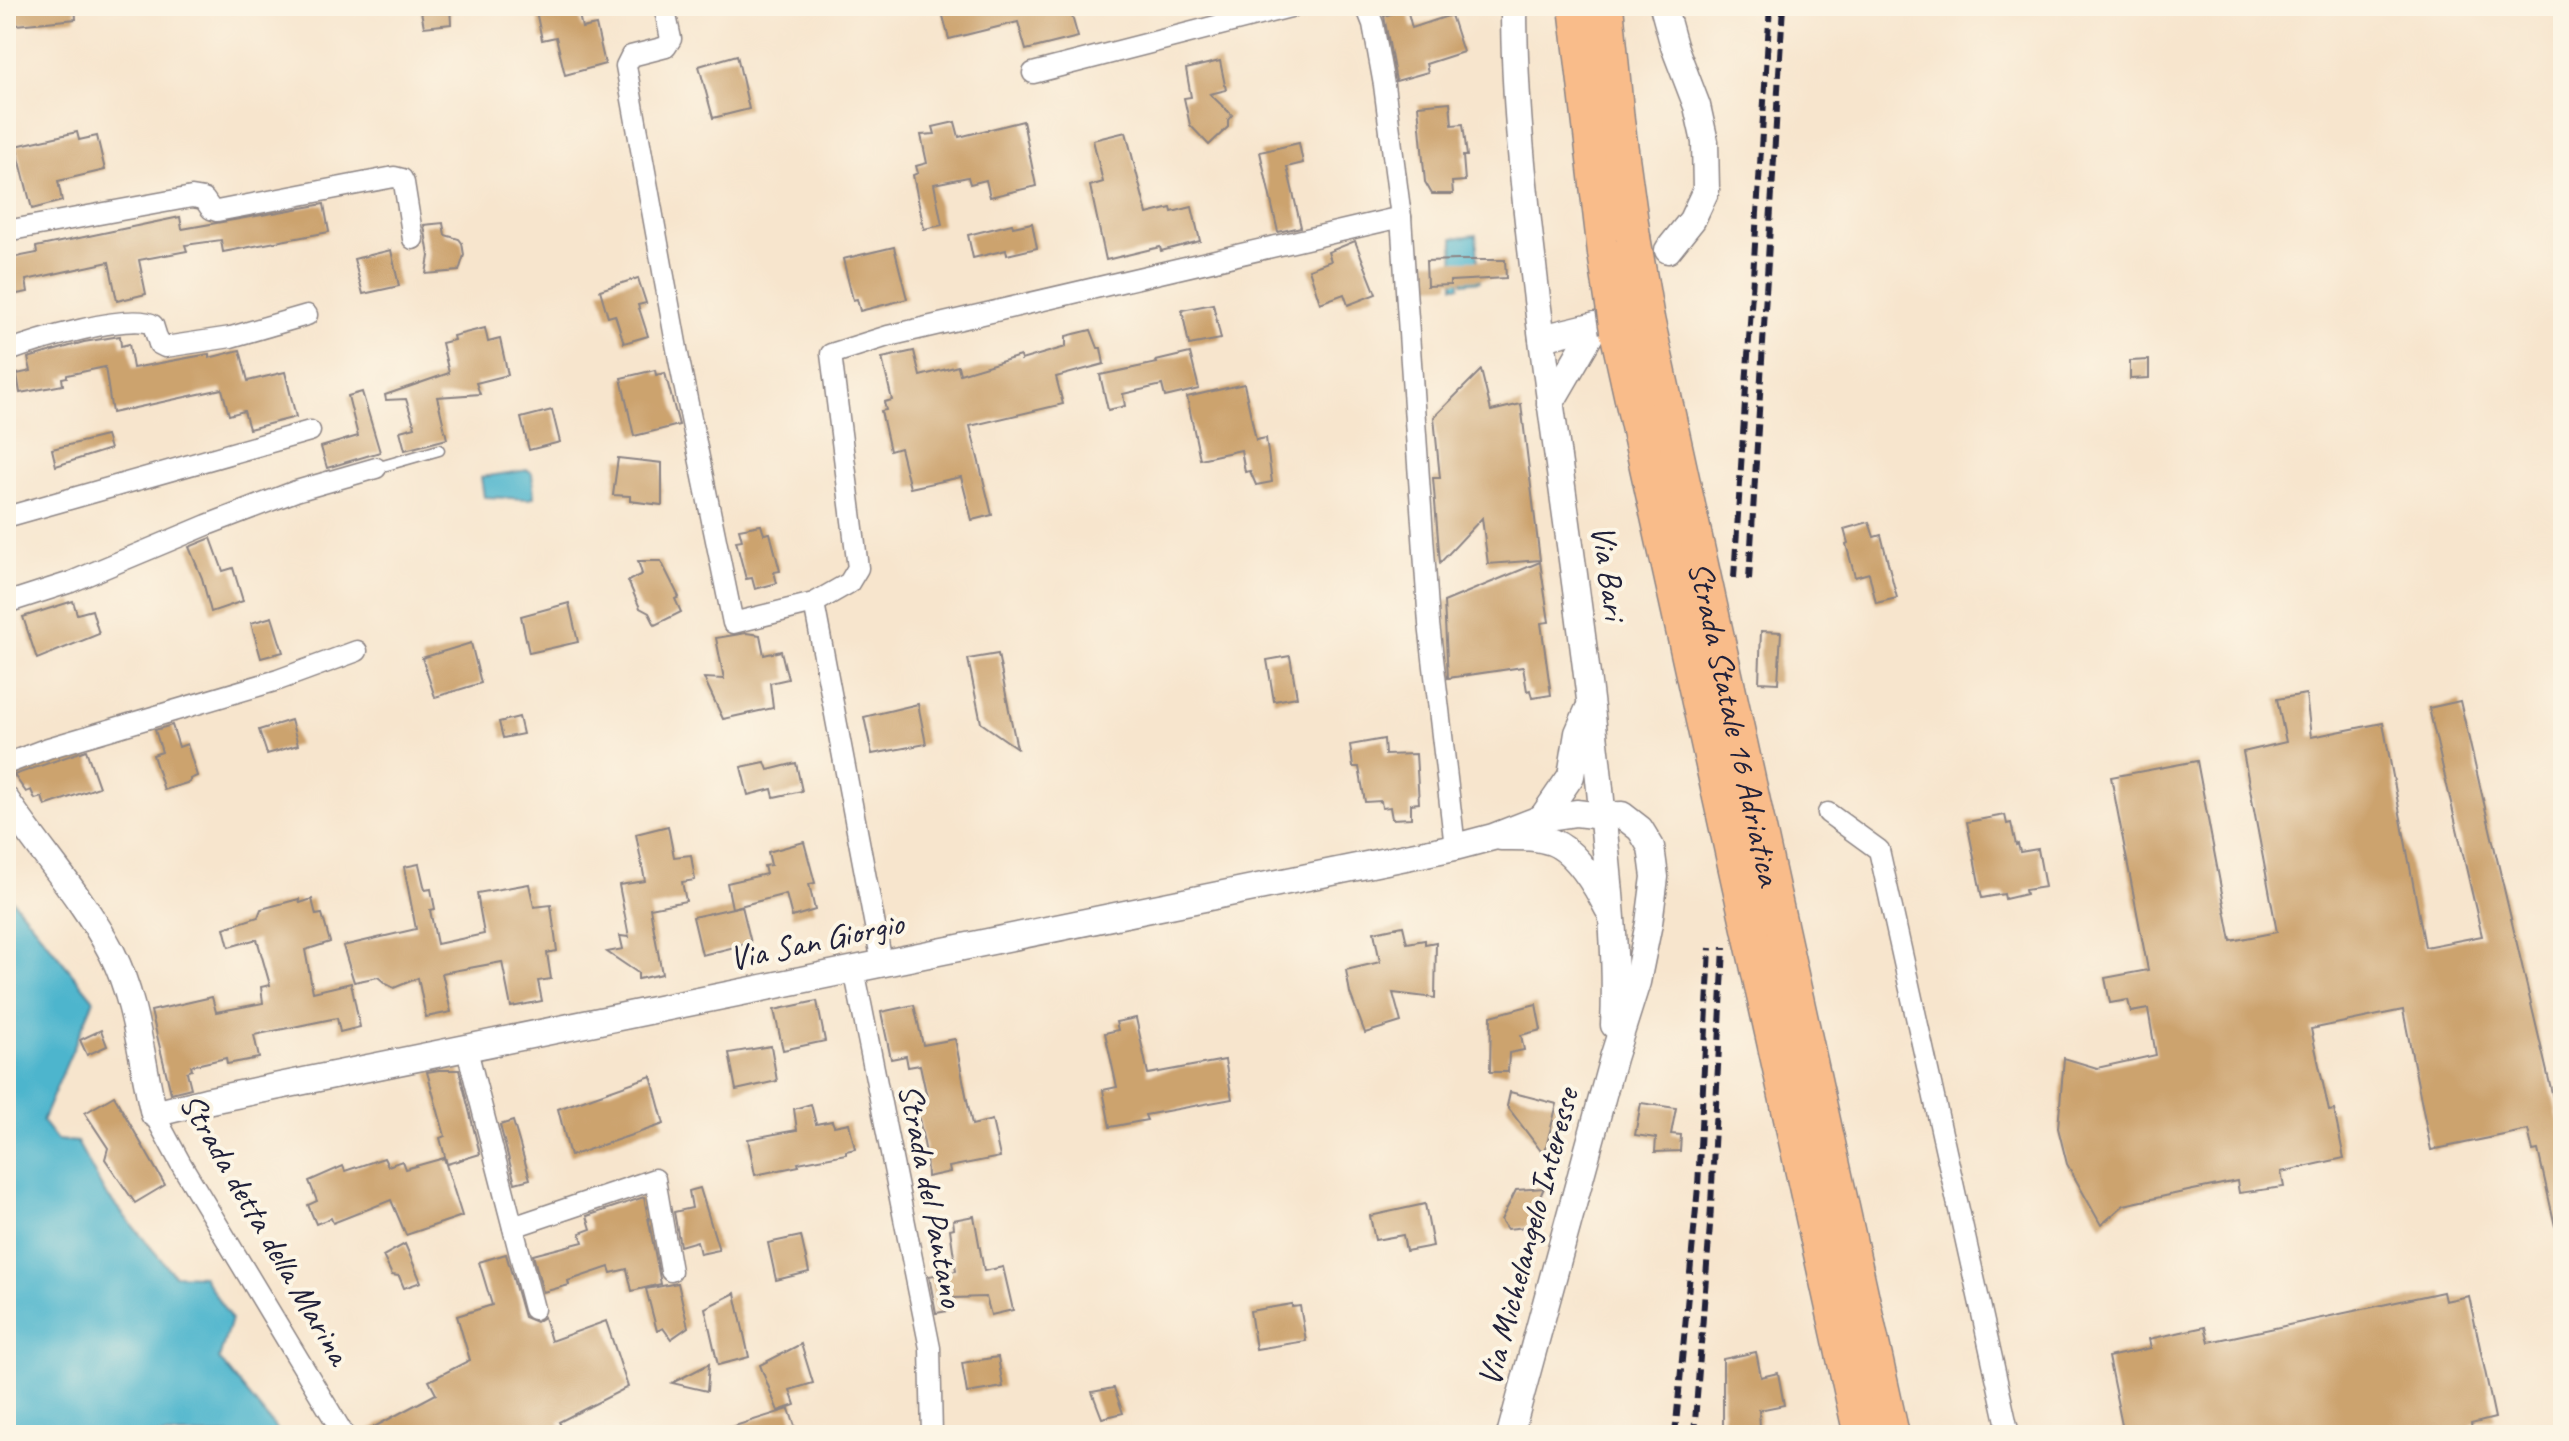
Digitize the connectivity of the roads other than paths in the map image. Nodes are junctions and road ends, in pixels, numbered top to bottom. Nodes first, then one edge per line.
1 (664, 6) edge
2 (1294, 6) edge
3 (1366, 6) edge
4 (1514, 6) edge
5 (1576, 6) edge
6 (1606, 6) edge
7 (1663, 6) edge
8 (1033, 73) dead end
9 (1401, 217) junction
10 (6, 231) edge
11 (413, 239) dead end
12 (1619, 245) junction
13 (1668, 250) dead end
14 (307, 315) dead end
15 (1620, 325) junction
16 (1542, 338) junction
17 (6, 352) edge
18 (1550, 404) junction
19 (310, 431) dead end
20 (439, 450) dead end
21 (376, 468) joint
22 (6, 517) edge
23 (6, 603) edge
24 (814, 603) junction
25 (357, 651) dead end
26 (1591, 703) junction
27 (6, 764) edge
28 (6, 800) edge
29 (1828, 813) dead end
30 (1602, 816) junction
31 (1542, 818) junction
32 (1493, 837) junction
33 (1554, 843) junction
34 (1455, 847) junction
35 (1612, 916) junction
36 (882, 963) junction
37 (854, 969) junction
38 (467, 1050) junction
39 (1613, 1058) junction
40 (154, 1114) junction
41 (513, 1227) junction
42 (671, 1271) dead end
43 (534, 1309) dead end
44 (344, 1435) edge
45 (932, 1435) edge
46 (1510, 1435) edge
47 (1861, 1435) edge
48 (1892, 1435) edge
49 (2009, 1435) edge

1 - 24 street
2 - 8 street
3 - 9 street
4 - 16 street, Via Bari
5 - 12 highway, Strada Statale 16 Adriatica
6 - 12 highway, Strada Statale 16 Adriatica
7 - 13 street
9 - 24 street
9 - 34 street
10 - 11 street
12 - 15 highway, Strada Statale 16 Adriatica, bridge
14 - 17 street
15 - 16 street
15 - 18 street
15 - 47 highway, Strada Statale 16 Adriatica
15 - 48 highway, Strada Statale 16 Adriatica
16 - 18 street, Via Bari
18 - 26 street, Via Bari
19 - 22 street
20 - 21 lane
21 - 23 street
24 - 36 street
25 - 27 street
26 - 30 street, Via Bari
26 - 31 street
28 - 40 street, Strada detta della Marina
29 - 49 street
30 - 31 street, Via San Giorgio
30 - 33 street
30 - 35 street, Via Michelangelo Interesse
30 - 39 street, Via Michelangelo Interesse
31 - 32 street, Via San Giorgio
32 - 33 street, Via San Giorgio
32 - 34 street, Via San Giorgio
33 - 35 street
34 - 36 street, Via San Giorgio
35 - 39 street, Via Michelangelo Interesse
36 - 37 street, Via San Giorgio
37 - 38 street, Via San Giorgio
37 - 45 street, Strada del Pantano
38 - 40 street, Via San Giorgio
38 - 41 street
39 - 46 street, Via Michelangelo Interesse
40 - 44 street, Strada detta della Marina
41 - 42 street
41 - 43 street

